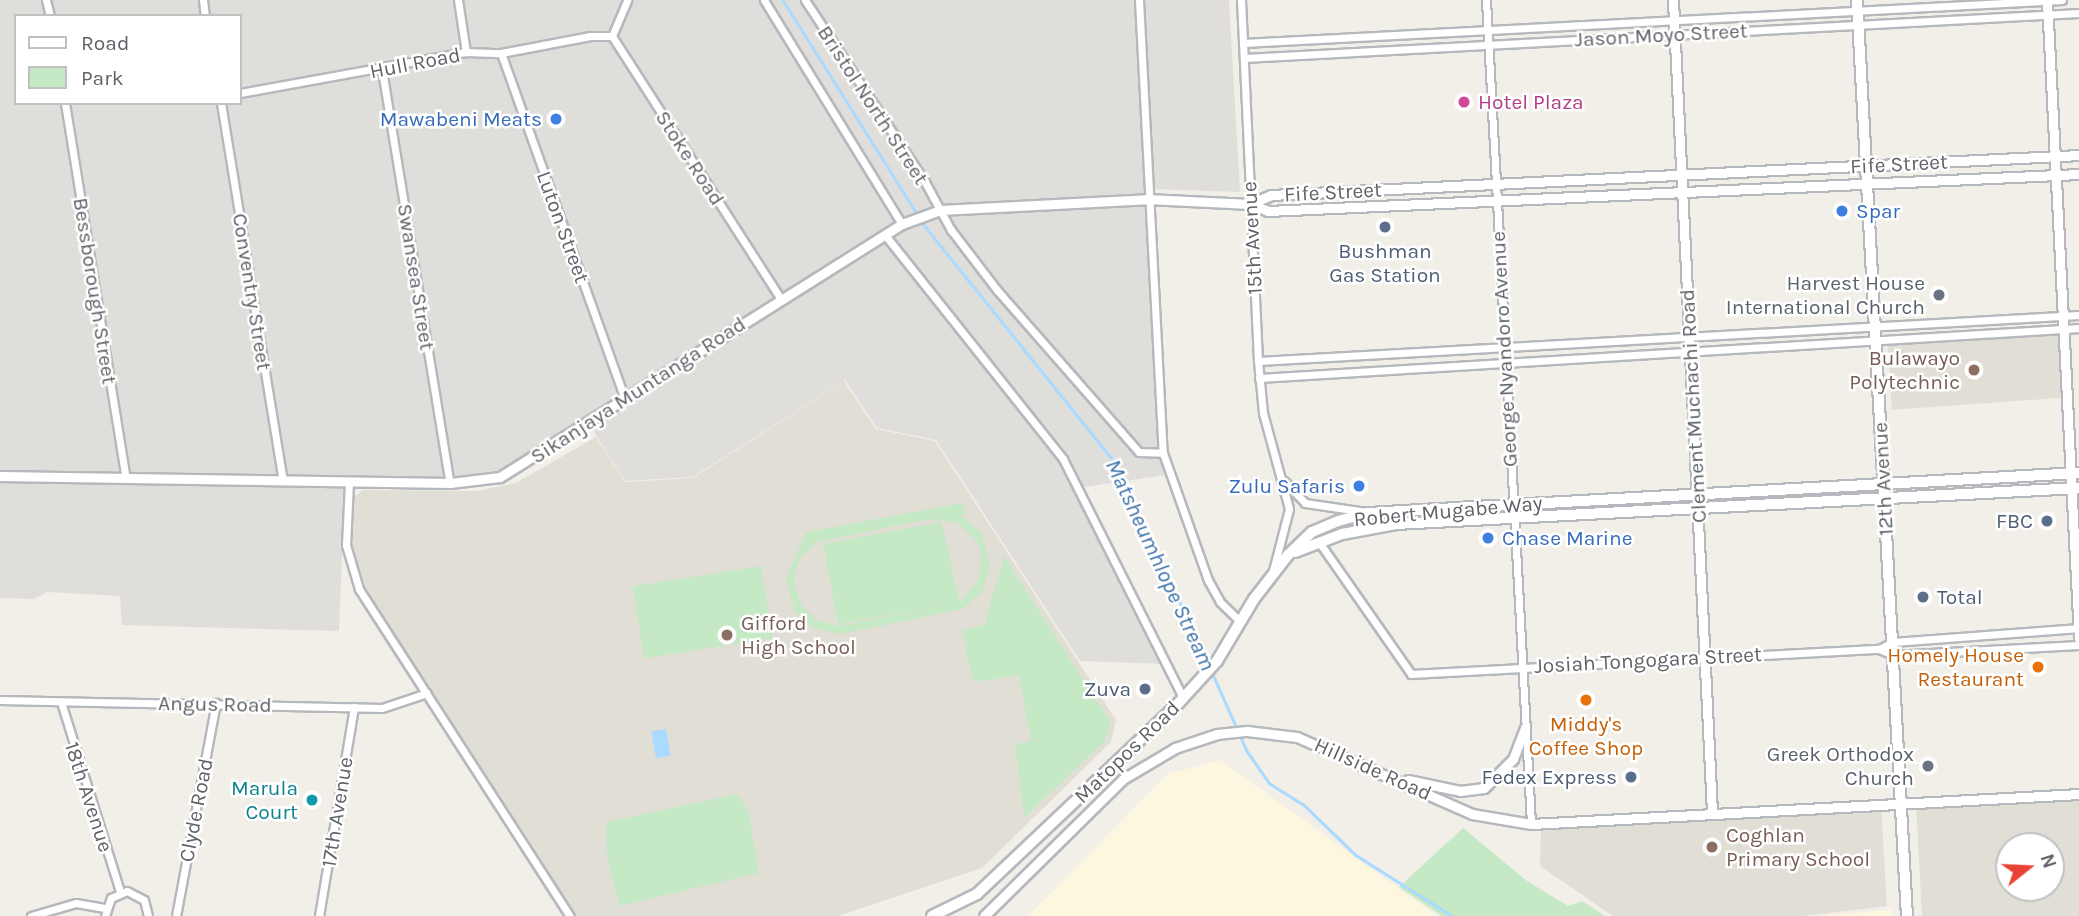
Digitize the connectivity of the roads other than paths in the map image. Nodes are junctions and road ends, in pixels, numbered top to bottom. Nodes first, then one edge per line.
1 (458, 0) edge
2 (627, 0) edge
3 (764, 0) edge
4 (805, 0) edge
5 (1139, 0) edge
6 (1241, 0) edge
7 (1486, 0) edge
8 (1673, 0) edge
9 (2047, 0) edge
10 (2062, 0) edge
11 (1858, 5) edge
12 (2079, 13) edge
13 (2047, 15) junction
14 (1674, 20) junction
15 (1859, 25) junction
16 (1487, 30) junction
17 (1674, 34) junction
18 (612, 36) junction
19 (1243, 43) junction
20 (1488, 44) junction
21 (466, 52) junction
22 (501, 53) junction
23 (1244, 58) junction
24 (382, 70) junction
25 (242, 93) edge
26 (65, 105) edge
27 (221, 105) edge
28 (2079, 155) edge
29 (2054, 156) junction
30 (1866, 166) junction
31 (2079, 174) edge
32 (1681, 175) junction
33 (2055, 175) junction
34 (1496, 184) junction
35 (1867, 184) junction
36 (1682, 191) junction
37 (1147, 199) junction
38 (1496, 200) junction
39 (1250, 204) junction
40 (935, 211) junction
41 (906, 222) junction
42 (885, 235) junction
43 (780, 298) junction
44 (2062, 316) junction
45 (2079, 316) edge
46 (1875, 326) junction
47 (2079, 328) edge
48 (2063, 329) junction
49 (1689, 336) junction
50 (1876, 340) junction
51 (1504, 347) junction
52 (1690, 352) junction
53 (1258, 361) junction
54 (1505, 363) junction
55 (1259, 378) junction
56 (625, 400) junction
57 (1163, 453) junction
58 (2075, 473) edge
59 (1279, 475) junction
60 (0, 476) edge
61 (125, 478) junction
62 (283, 481) junction
63 (349, 482) junction
64 (450, 483) junction
65 (1884, 483) junction
66 (2075, 489) edge
67 (1697, 495) junction
68 (1885, 498) junction
69 (1513, 504) junction
70 (1698, 508) junction
71 (1368, 513) junction
72 (1513, 518) junction
73 (1320, 541) junction
74 (1289, 555) junction
75 (1271, 575) junction
76 (1240, 621) junction
77 (2079, 628) edge
78 (2079, 638) edge
79 (1893, 642) junction
80 (2079, 645) edge
81 (1879, 649) junction
82 (1893, 655) junction
83 (1706, 657) junction
84 (1521, 667) junction
85 (427, 693) junction
86 (1183, 698) junction
87 (0, 700) edge
88 (61, 702) junction
89 (216, 703) junction
90 (354, 707) junction
91 (1525, 727) junction
92 (1399, 778) junction
93 (2079, 794) edge
94 (1900, 803) junction
95 (1712, 813) junction
96 (1531, 824) junction
97 (120, 892) junction
98 (105, 912) edge
99 (31, 916) edge
100 (148, 916) edge
101 (176, 916) edge
102 (319, 916) edge
103 (570, 916) edge
104 (932, 916) edge
105 (984, 916) edge
106 (1908, 916) edge

1 - 21 street
2 - 18 street
3 - 41 street
4 - 40 street, Bristol North Street
5 - 37 street
6 - 19 street, 15th Avenue
7 - 16 street, George Nyandoro Avenue
8 - 14 street, Clement Muchachi Road
9 - 10 street, Jason Moyo Street
9 - 11 street, Jason Moyo Street
9 - 13 street
11 - 14 street, Jason Moyo Street
11 - 15 main road, 12th Avenue
12 - 13 street, Jason Moyo Street
13 - 15 street, Jason Moyo Street
13 - 29 street
14 - 16 street, Jason Moyo Street
14 - 17 street, Clement Muchachi Road
15 - 17 street, Jason Moyo Street
15 - 30 main road, 12th Avenue
16 - 19 street, Jason Moyo Street
16 - 20 street, George Nyandoro Avenue
17 - 20 street, Jason Moyo Street
17 - 32 street, Clement Muchachi Road
18 - 22 street, Hull Road
18 - 43 street, Stoke Road
19 - 23 street, 15th Avenue
20 - 23 street, Jason Moyo Street
20 - 34 street, George Nyandoro Avenue
21 - 22 street, Hull Road
21 - 24 street, Hull Road
22 - 56 street, Luton Street
23 - 39 street, 15th Avenue
24 - 25 street, Hull Road
24 - 64 street, Swansea Street
26 - 61 street, Bessborough Street
27 - 62 street, Conventry Street
28 - 29 street, Fife Street
29 - 30 street, Fife Street
29 - 33 street
30 - 32 street, Fife Street
30 - 35 main road, 12th Avenue
31 - 33 street, Fife Street
32 - 34 street, Fife Street
32 - 36 street, Clement Muchachi Road
33 - 35 street, Fife Street
33 - 44 street
34 - 38 street, George Nyandoro Avenue
34 - 39 street, Fife Street
35 - 36 street, Fife Street
35 - 46 main road, 12th Avenue
36 - 38 street, Fife Street
36 - 49 street, Clement Muchachi Road
37 - 39 street, Sikanjaya Muntanga Road
37 - 40 street, Sikanjaya Muntanga Road
37 - 57 street
38 - 39 street, Fife Street
38 - 51 street, George Nyandoro Avenue
39 - 53 street, 15th Avenue
40 - 41 street, Sikanjaya Muntanga Road
40 - 57 street, Bristol North Street
41 - 42 street, Sikanjaya Muntanga Road
42 - 43 street, Sikanjaya Muntanga Road
42 - 86 street
43 - 56 street, Sikanjaya Muntanga Road
44 - 45 street
44 - 46 street
44 - 48 street
46 - 49 street
46 - 50 main road, 12th Avenue
47 - 48 street
48 - 50 street
48 - 58 street
49 - 51 street
49 - 52 street, Clement Muchachi Road
50 - 52 street
50 - 65 main road, 12th Avenue
51 - 53 street
51 - 54 street, George Nyandoro Avenue
52 - 54 street
52 - 67 street, Clement Muchachi Road
53 - 55 street, 15th Avenue
54 - 55 street
54 - 69 street, George Nyandoro Avenue
55 - 59 street, 15th Avenue
56 - 64 street, Sikanjaya Muntanga Road
57 - 76 street
58 - 65 main road, Robert Mugabe Way
58 - 66 street
59 - 71 street, 15th Avenue
59 - 75 street, 15th Avenue
60 - 61 street, Sikanjaya Muntanga Road
61 - 62 street, Sikanjaya Muntanga Road
62 - 63 street, Sikanjaya Muntanga Road
63 - 64 street, Sikanjaya Muntanga Road
63 - 85 street
65 - 67 main road, Robert Mugabe Way
65 - 68 main road, 12th Avenue
66 - 68 main road, Robert Mugabe Way
66 - 77 street
67 - 69 main road, Robert Mugabe Way
67 - 70 street, Clement Muchachi Road
68 - 70 main road, Robert Mugabe Way
68 - 79 main road, 12th Avenue
69 - 71 main road, Robert Mugabe Way
69 - 72 street, George Nyandoro Avenue
70 - 72 main road, Robert Mugabe Way
70 - 83 street, Clement Muchachi Road
71 - 74 main road, Robert Mugabe Way
72 - 73 main road, Robert Mugabe Way
72 - 84 street, George Nyandoro Avenue
73 - 74 main road, Robert Mugabe Way
73 - 84 street, Josiah Tongogara Street
74 - 75 main road, Matopos Road
75 - 76 main road, Matopos Road
76 - 86 main road, Matopos Road
77 - 78 street
77 - 79 street, Josiah Tongogara Street
79 - 81 street, Josiah Tongogara Street
79 - 82 main road, 12th Avenue
80 - 82 street, Josiah Tongogara Street
81 - 82 street, Josiah Tongogara Street
81 - 83 street, Josiah Tongogara Street
82 - 94 main road, 12th Avenue
83 - 84 street, Josiah Tongogara Street
83 - 95 street, Clement Muchachi Road
84 - 91 street, George Nyandoro Avenue
85 - 90 street, Angus Road
85 - 103 street
86 - 104 main road, Matopos Road
87 - 88 street, Angus Road
88 - 89 street, Angus Road
88 - 97 street, 18th Avenue
89 - 90 street, Angus Road
89 - 101 street, Clyde Road
90 - 102 street
91 - 92 street
91 - 96 street, George Nyandoro Avenue
92 - 96 street, Hillside Road
92 - 105 street, Hillside Road
93 - 94 street, Hillside Road
94 - 95 street, Hillside Road
94 - 106 main road, 12th Avenue
95 - 96 street, Hillside Road
97 - 98 street
97 - 100 street
98 - 99 street

